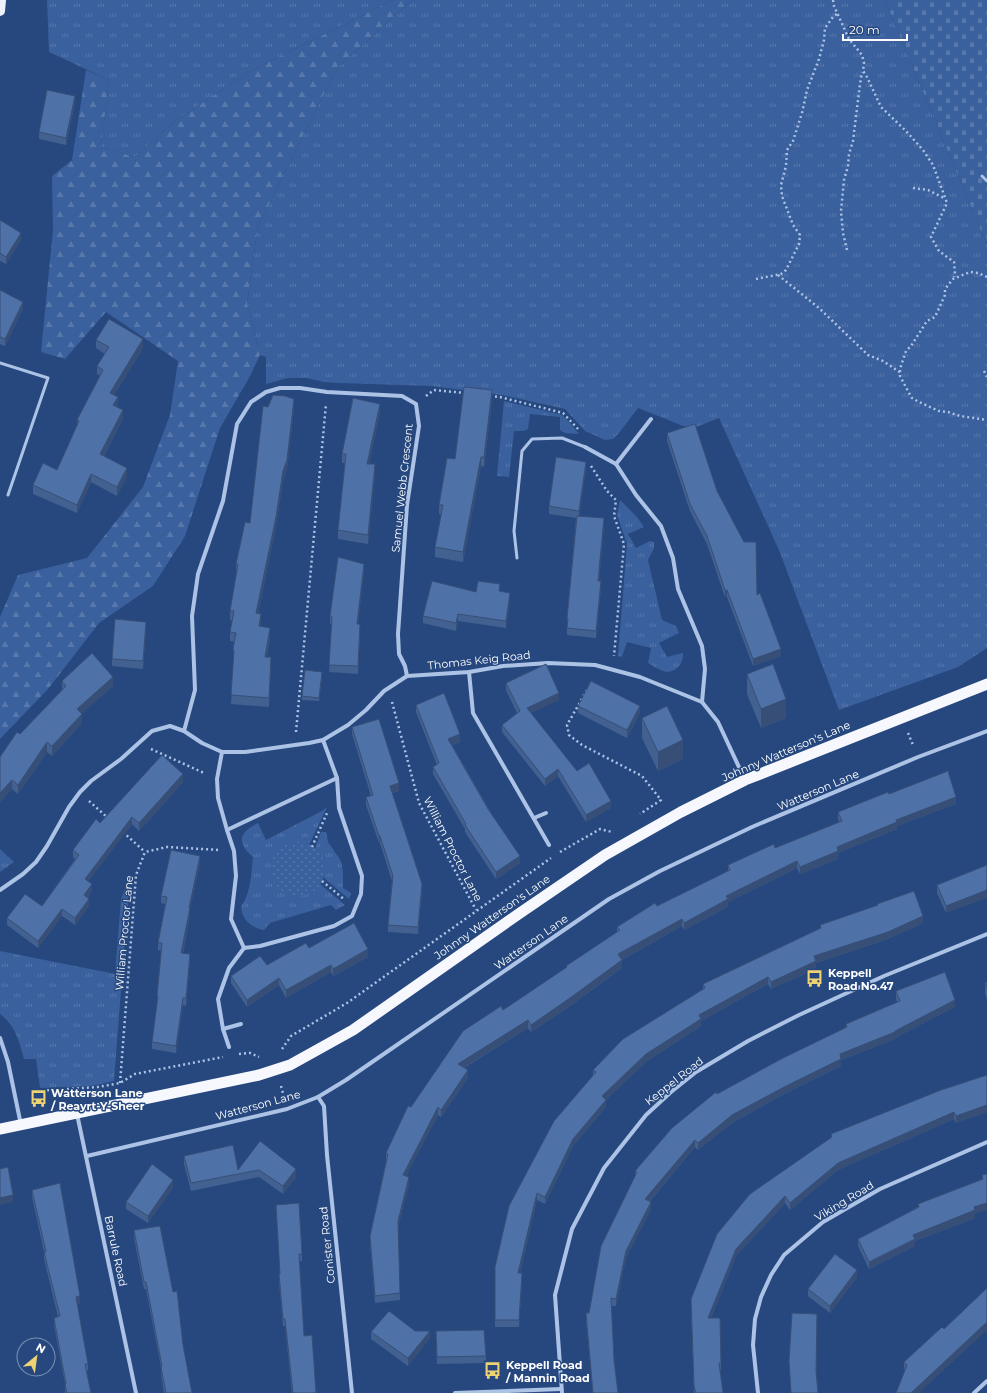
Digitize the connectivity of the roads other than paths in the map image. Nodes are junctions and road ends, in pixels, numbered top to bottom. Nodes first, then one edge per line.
1 (0, 0) edge
2 (0, 11) edge
3 (982, 176) dead end
4 (987, 181) edge
5 (0, 363) edge
6 (651, 419) dead end
7 (585, 447) joint
8 (616, 464) junction
9 (8, 495) dead end
10 (517, 558) dead end
11 (469, 672) junction
12 (407, 676) junction
13 (987, 684) edge
14 (702, 702) junction
15 (184, 731) junction
16 (987, 731) edge
17 (323, 740) junction
18 (222, 752) junction
19 (338, 778) junction
20 (745, 780) junction
21 (546, 813) dead end
22 (534, 818) junction
23 (226, 830) junction
24 (549, 844) dead end
25 (0, 890) edge
26 (987, 934) edge
27 (244, 948) junction
28 (240, 1024) dead end
29 (223, 1029) junction
30 (0, 1038) edge
31 (229, 1047) dead end
32 (318, 1097) junction
33 (77, 1114) junction
34 (21, 1124) junction
35 (0, 1129) edge
36 (987, 1142) edge
37 (87, 1156) junction
38 (987, 1381) edge
39 (561, 1391) edge
40 (136, 1393) edge
41 (352, 1393) edge
42 (455, 1393) edge
43 (758, 1393) edge
44 (974, 1393) edge

1 - 2 main road
3 - 4 lane
5 - 9 lane
6 - 8 street
7 - 8 street
7 - 10 lane
8 - 14 street
11 - 12 street, Thomas Keig Road
11 - 14 street, Thomas Keig Road
11 - 22 street
12 - 15 street, Samuel Webb Crescent
12 - 17 street, Thomas Keig Road
13 - 20 highway, Johnny Watterson's Lane
14 - 20 street, Thomas Keig Road
15 - 18 street, Thomas Keig Road
15 - 25 street, Thomas Keig Road
16 - 32 street, Watterson Lane
17 - 18 street, Thomas Keig Road
17 - 19 street
18 - 23 street
19 - 23 street
19 - 27 street
20 - 33 highway, Johnny Watterson's Lane
21 - 22 street
22 - 24 street
23 - 27 street
26 - 39 street, Keppel Road
27 - 29 street
28 - 29 street
29 - 31 street
30 - 34 street
32 - 37 street, Watterson Lane
32 - 41 street, Conister Road
33 - 34 highway, Johnny Watterson's Lane
33 - 37 street, Barrule Road
34 - 35 highway, Johnny Watterson's Lane
36 - 43 street, Viking Road
37 - 40 street, Barrule Road
38 - 44 street
39 - 42 street

